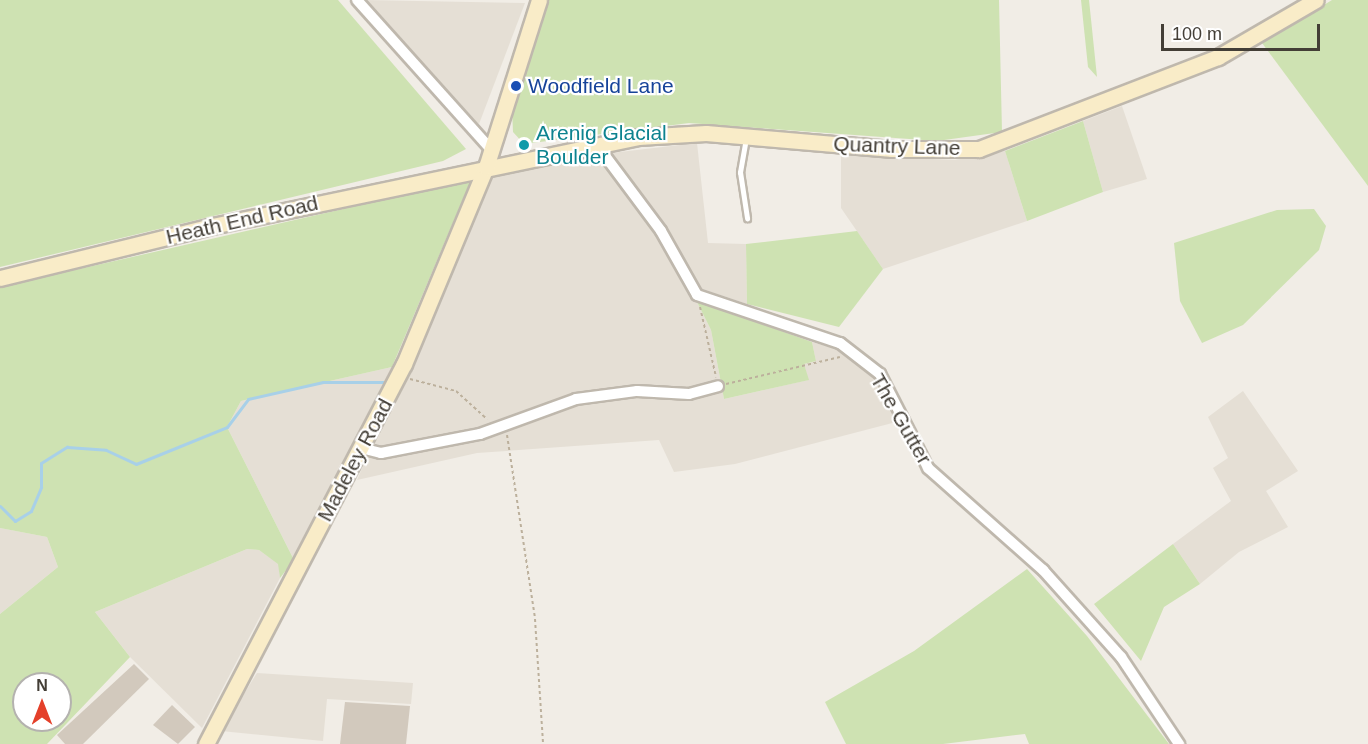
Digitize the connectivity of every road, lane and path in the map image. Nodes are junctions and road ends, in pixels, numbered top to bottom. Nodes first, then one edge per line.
1 (357, 0) edge
2 (540, 0) edge
3 (1316, 0) edge
4 (746, 136) junction
5 (597, 145) junction
6 (490, 148) junction
7 (486, 167) junction
8 (747, 218) dead end
9 (0, 278) edge
10 (696, 293) junction
11 (854, 354) junction
12 (398, 377) junction
13 (718, 386) junction
14 (497, 429) junction
15 (361, 448) junction
16 (206, 744) edge
17 (543, 744) edge
18 (1179, 744) edge

1 - 6 street
2 - 6 street, Madeley Road
3 - 4 street, Quantry Lane
4 - 5 street, Quantry Lane
4 - 8 lane
5 - 7 street, Quantry Lane
5 - 10 street
6 - 7 street, Madeley Road
7 - 9 street, Heath End Road
7 - 12 street, Madeley Road
10 - 11 street, The Gutter
10 - 13 path
11 - 13 path
11 - 18 street, The Gutter
12 - 14 path
12 - 15 street, Madeley Road
13 - 14 street
14 - 15 street
14 - 17 path
15 - 16 street, Madeley Road

